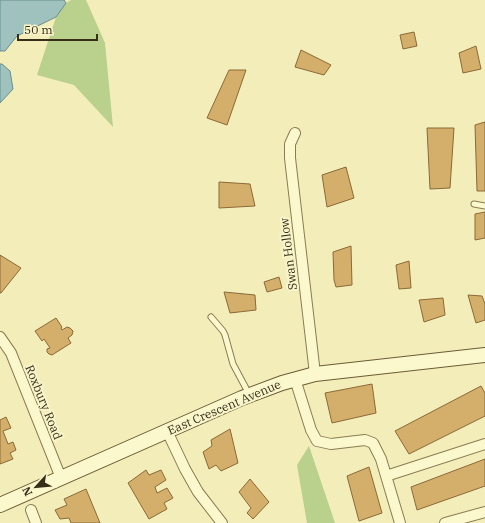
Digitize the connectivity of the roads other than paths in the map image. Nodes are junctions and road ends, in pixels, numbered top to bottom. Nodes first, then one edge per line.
1 (295, 133) dead end
2 (474, 204) dead end
3 (485, 206) edge
4 (211, 317) dead end
5 (0, 337) edge
6 (485, 354) edge
7 (315, 374) junction
8 (295, 379) junction
9 (249, 395) junction
10 (167, 431) junction
11 (485, 444) edge
12 (386, 476) junction
13 (61, 478) junction
14 (0, 505) edge
15 (30, 510) dead end
16 (485, 512) edge
17 (36, 523) edge
18 (222, 523) edge
19 (400, 523) edge
20 (445, 523) edge

1 - 7 street, Swan Hollow
2 - 3 lane
4 - 9 lane
5 - 13 street, Roxbury Road
6 - 7 street, East Crescent Avenue
7 - 8 street, East Crescent Avenue
8 - 9 street, East Crescent Avenue
8 - 12 street
9 - 10 street, East Crescent Avenue
10 - 13 street, East Crescent Avenue
10 - 18 street
11 - 12 street
12 - 19 street
13 - 14 street, East Crescent Avenue
15 - 17 street
16 - 20 street

